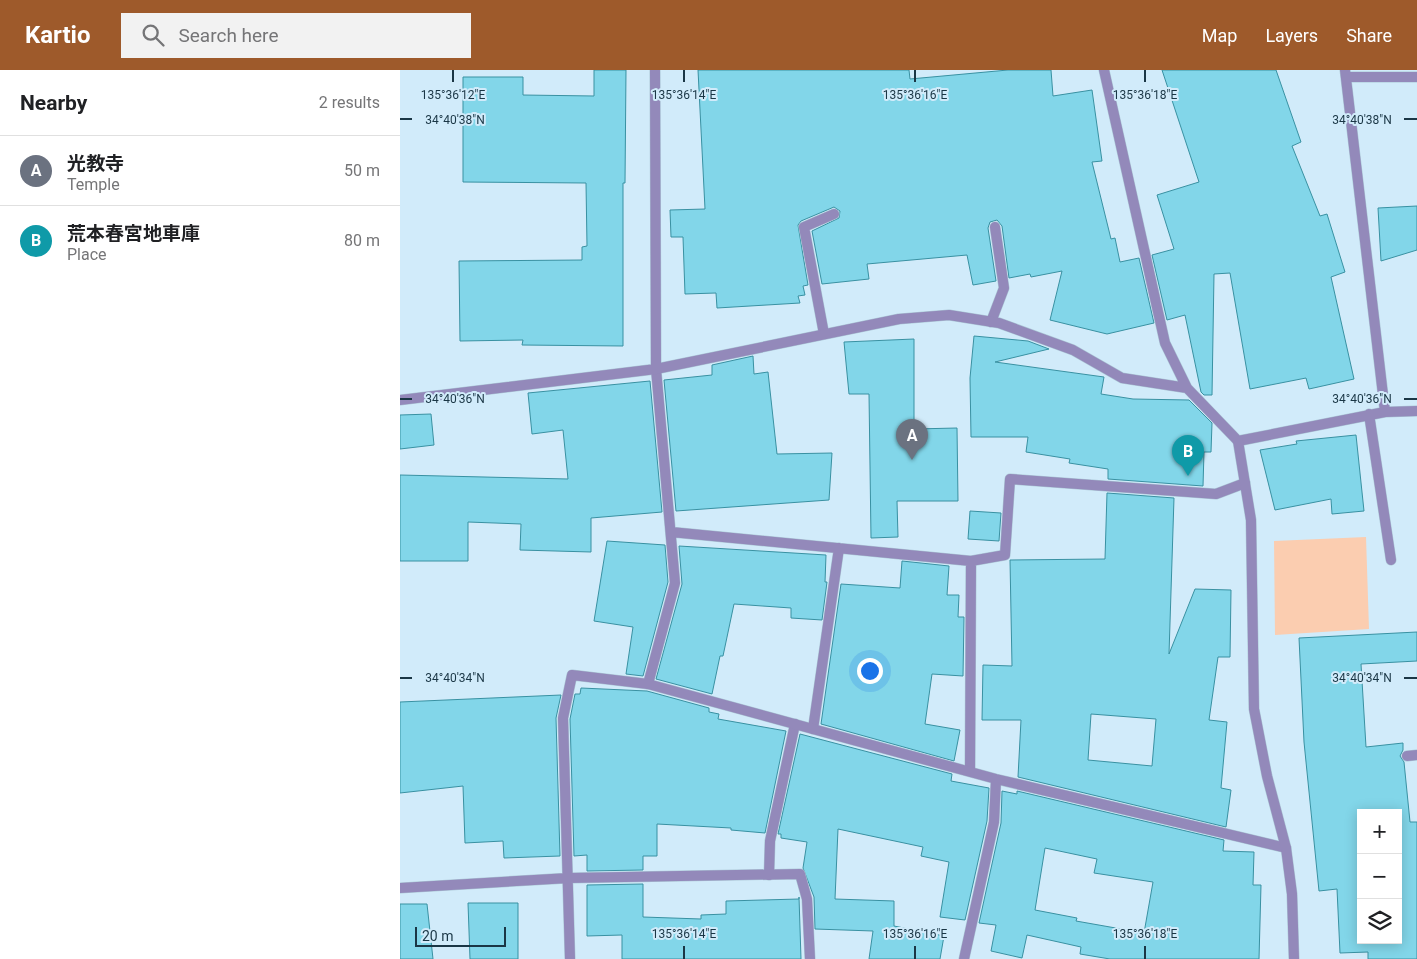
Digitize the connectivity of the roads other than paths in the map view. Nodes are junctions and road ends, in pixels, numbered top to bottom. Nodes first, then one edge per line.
1 (655, 70) edge
2 (1104, 70) edge
3 (1346, 73) edge
4 (1417, 77) edge
5 (834, 214) dead end
6 (995, 227) dead end
7 (991, 322) junction
8 (824, 334) junction
9 (656, 369) junction
10 (1188, 388) junction
11 (400, 400) edge
12 (1417, 411) edge
13 (1385, 412) junction
14 (1369, 414) junction
15 (1238, 441) junction
16 (1245, 483) junction
17 (671, 532) junction
18 (839, 548) junction
19 (1390, 560) dead end
20 (971, 561) junction
21 (648, 684) junction
22 (794, 724) junction
23 (813, 729) junction
24 (970, 771) junction
25 (996, 779) junction
26 (1286, 848) junction
27 (769, 875) junction
28 (569, 878) junction
29 (400, 888) edge
30 (570, 959) edge
31 (810, 959) edge
32 (964, 959) edge
33 (1294, 959) edge

1 - 9 street
2 - 10 street
3 - 4 street
3 - 13 street
5 - 8 street
6 - 7 street
7 - 8 street
7 - 10 street
8 - 9 street
9 - 11 street
9 - 17 street
10 - 15 street
12 - 13 street
13 - 14 street
14 - 15 street
14 - 19 street
15 - 16 street
16 - 20 street
16 - 26 street
17 - 18 street
17 - 21 street
18 - 20 street
18 - 23 street
20 - 24 street
21 - 22 street
21 - 28 street
22 - 23 street
22 - 27 street
23 - 24 street
24 - 25 street
25 - 26 street
25 - 32 street
26 - 33 street
27 - 28 street
27 - 31 street
28 - 29 street
28 - 30 street

